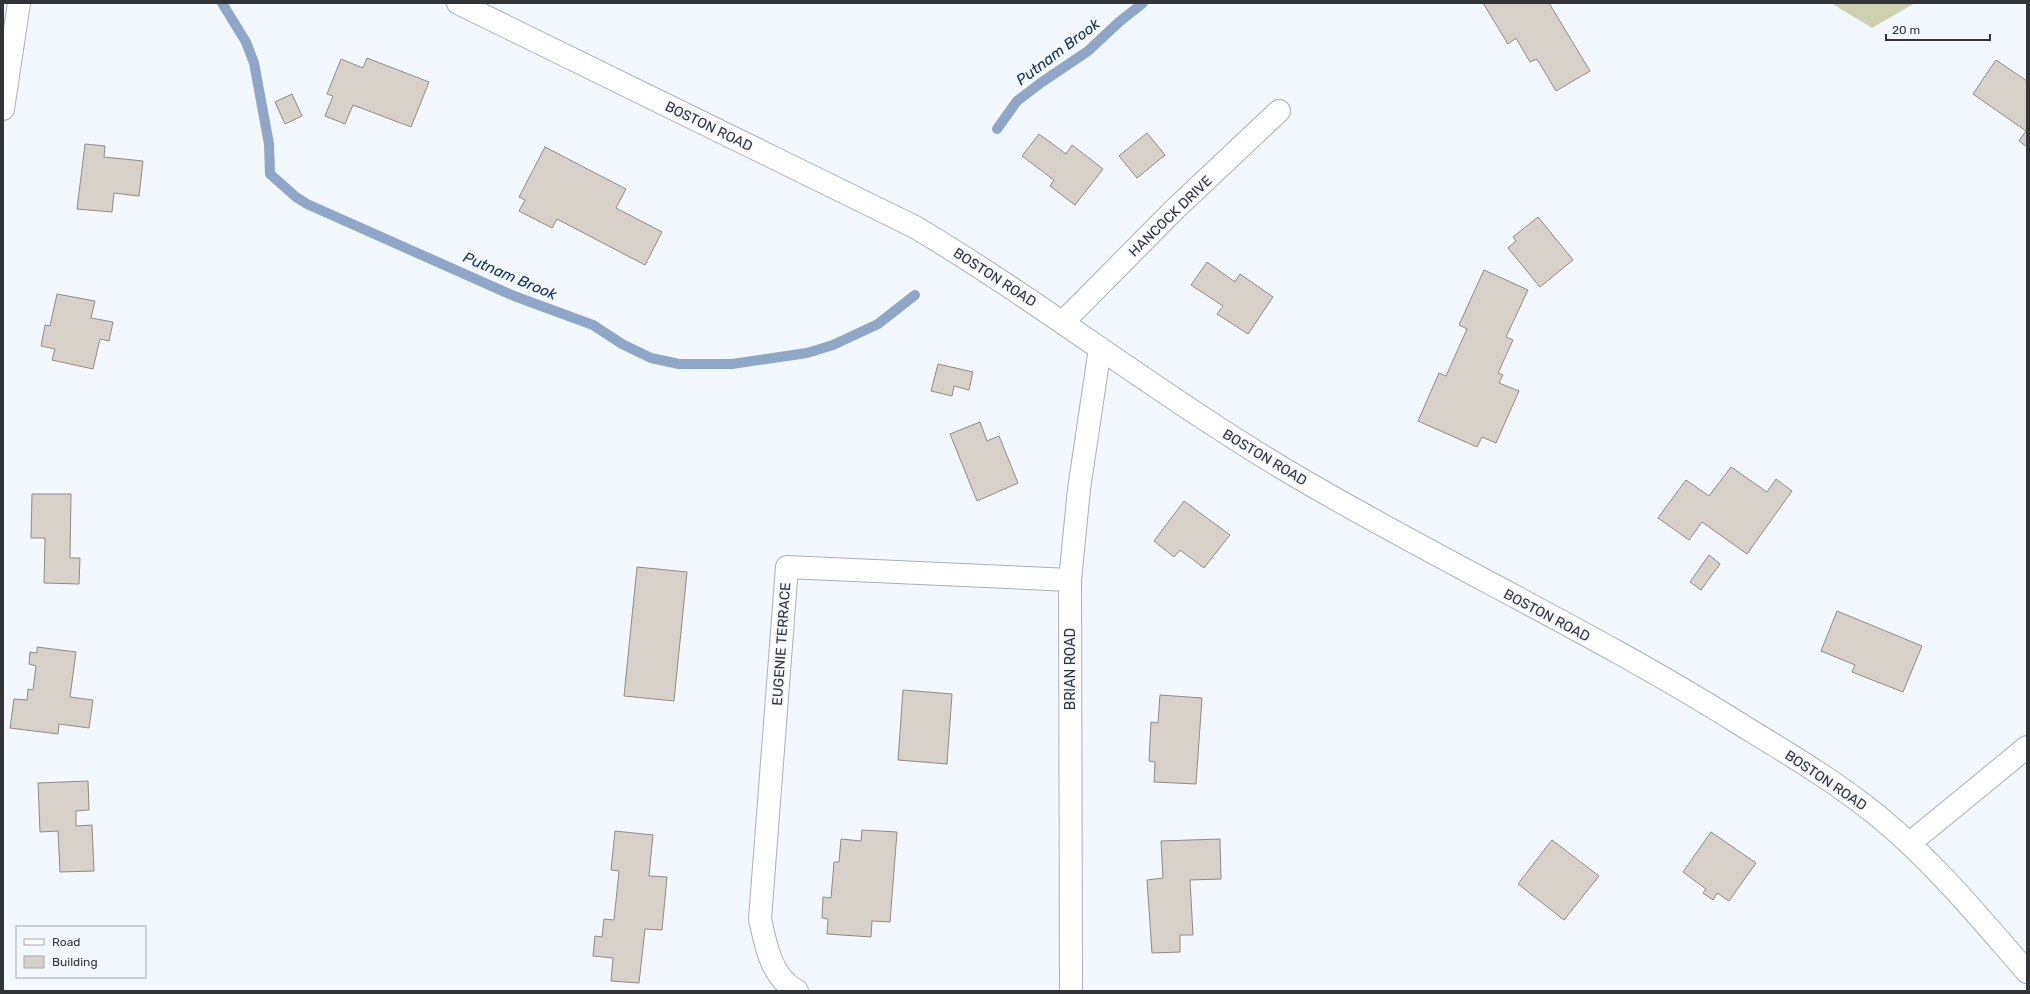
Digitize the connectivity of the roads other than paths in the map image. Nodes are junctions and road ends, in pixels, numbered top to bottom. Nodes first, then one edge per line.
1 (19, 3) edge
2 (458, 3) edge
3 (3, 109) edge
4 (1278, 111) dead end
5 (1063, 322) junction
6 (1100, 348) junction
7 (1070, 580) junction
8 (2027, 747) edge
9 (1910, 843) junction
10 (2027, 972) edge
11 (797, 991) edge
12 (1071, 991) edge

1 - 3 street
2 - 5 street, BOSTON ROAD
4 - 5 street, HANCOCK DRIVE
5 - 6 street, BOSTON ROAD
6 - 7 street, BRIAN ROAD
6 - 9 street, BOSTON ROAD
7 - 11 street, EUGENIE TERRACE
7 - 12 street, BRIAN ROAD
8 - 9 street
9 - 10 street, BOSTON ROAD

